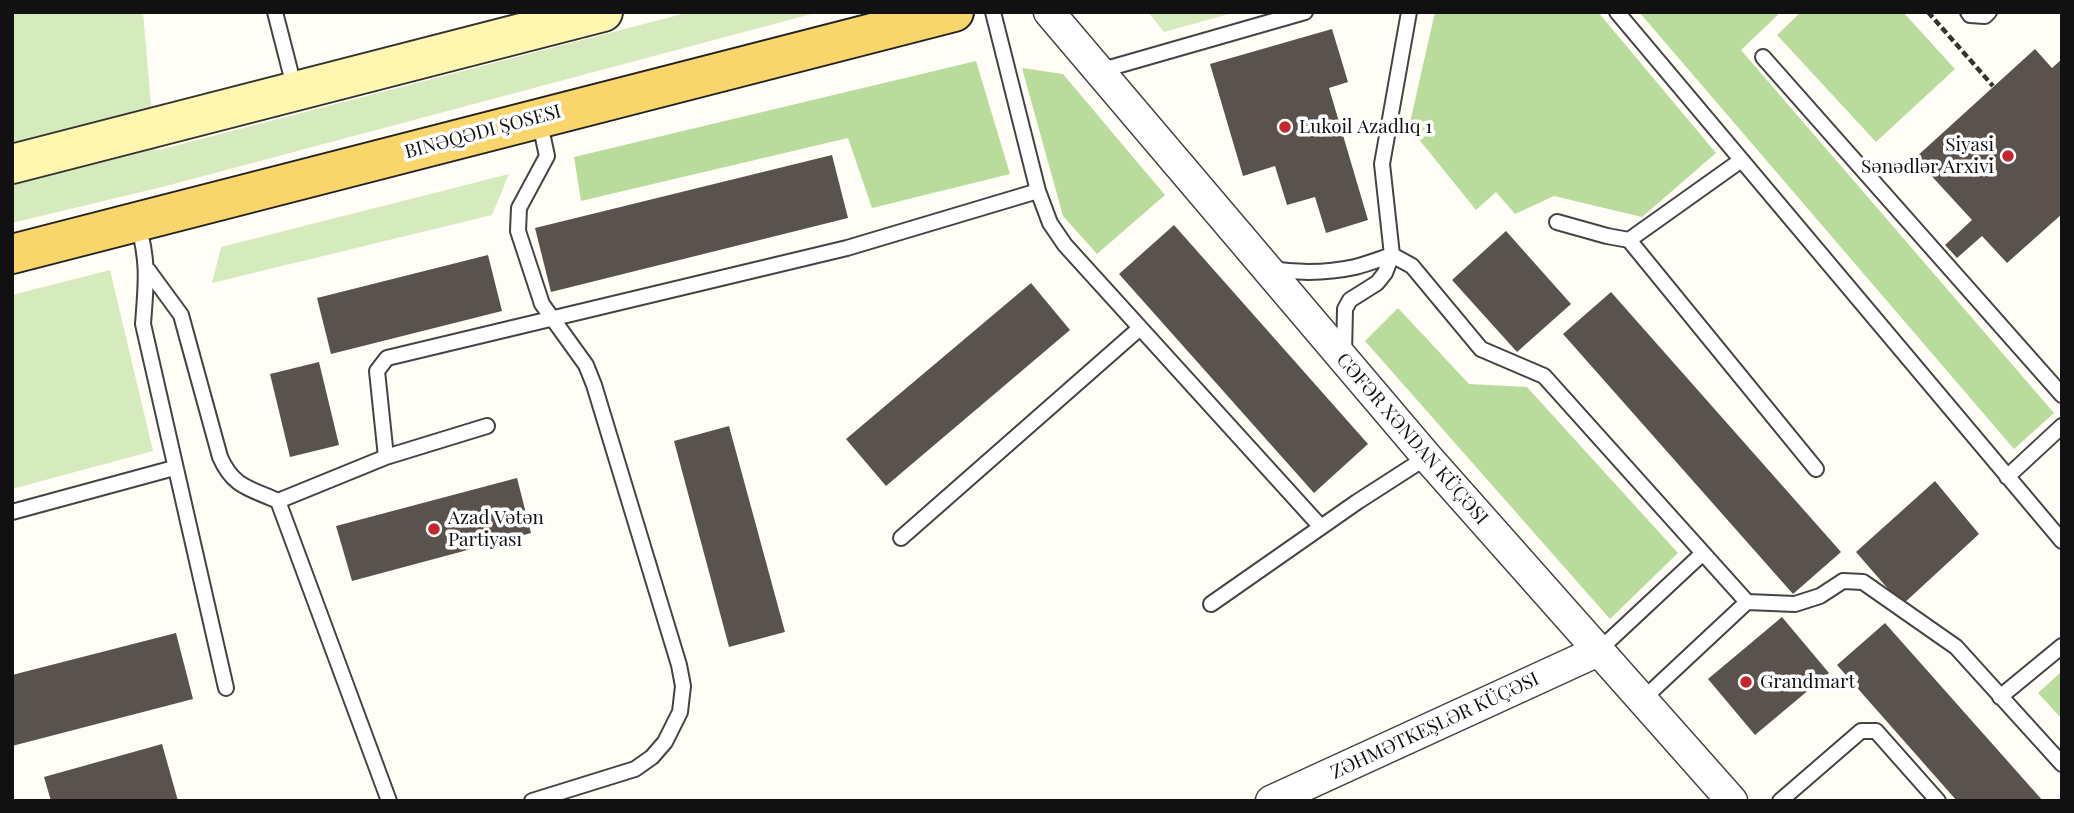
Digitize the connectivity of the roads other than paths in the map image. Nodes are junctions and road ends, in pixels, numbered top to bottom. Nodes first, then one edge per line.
1 (275, 12) edge
2 (603, 12) edge
3 (881, 12) edge
4 (954, 12) edge
5 (993, 12) edge
6 (1049, 12) edge
7 (1306, 12) edge
8 (1409, 12) edge
9 (1617, 12) edge
10 (1968, 12) edge
11 (1989, 12) edge
12 (835, 43) junction
13 (1763, 57) dead end
14 (1099, 71) junction
15 (295, 91) junction
16 (539, 117) junction
17 (1740, 161) junction
18 (12, 164) edge
19 (1038, 191) junction
20 (1557, 222) dead end
21 (138, 223) junction
22 (1629, 240) junction
23 (12, 254) edge
24 (1392, 255) junction
25 (1265, 268) junction
26 (148, 270) junction
27 (554, 319) junction
28 (1140, 328) junction
29 (1344, 361) junction
30 (2062, 395) edge
31 (487, 426) dead end
32 (2062, 426) edge
33 (386, 457) junction
34 (1427, 457) junction
35 (174, 468) junction
36 (1816, 469) dead end
37 (2007, 477) junction
38 (278, 501) junction
39 (12, 512) edge
40 (1321, 527) junction
41 (901, 538) dead end
42 (2062, 541) edge
43 (1703, 553) junction
44 (1747, 602) junction
45 (1211, 604) dead end
46 (2062, 646) edge
47 (1598, 651) junction
48 (226, 688) dead end
49 (2000, 697) junction
50 (1642, 700) junction
51 (2062, 764) edge
52 (388, 801) edge
53 (532, 801) edge
54 (1271, 801) edge
55 (1732, 801) edge
56 (1780, 801) edge
57 (1938, 801) edge

1 - 15 lane
2 - 15 street
3 - 12 street
4 - 12 main road, BINƏQƏDI ŞOSESI
5 - 19 lane
6 - 14 street, CƏFƏR XƏNDAN KÜÇƏSI
7 - 14 lane
8 - 24 lane
9 - 17 lane
10 - 11 lane
12 - 16 main road, BINƏQƏDI ŞOSESI
13 - 30 lane
14 - 25 street, CƏFƏR XƏNDAN KÜÇƏSI
15 - 18 street
16 - 21 main road, BINƏQƏDI ŞOSESI
16 - 27 lane
17 - 22 lane
17 - 37 lane
19 - 27 lane
19 - 28 lane
20 - 22 lane
21 - 23 main road, BINƏQƏDI ŞOSESI
21 - 26 lane
22 - 36 lane
24 - 25 lane
24 - 29 lane
24 - 43 lane
25 - 29 street, CƏFƏR XƏNDAN KÜÇƏSI
26 - 35 lane
26 - 38 lane
27 - 33 lane
27 - 53 lane
28 - 40 lane
28 - 41 lane
29 - 34 street, CƏFƏR XƏNDAN KÜÇƏSI
31 - 33 lane
32 - 37 lane
33 - 38 lane
34 - 40 lane
34 - 47 street, CƏFƏR XƏNDAN KÜÇƏSI
35 - 39 lane
35 - 48 lane
37 - 42 lane
38 - 52 lane
40 - 45 lane
43 - 44 lane
43 - 47 lane
44 - 49 lane
44 - 50 lane
46 - 49 lane
47 - 50 street, CƏFƏR XƏNDAN KÜÇƏSI
47 - 54 street, ZƏHMƏTKEŞLƏR KÜÇƏSI
49 - 51 lane
50 - 55 street, CƏFƏR XƏNDAN KÜÇƏSI
56 - 57 lane

